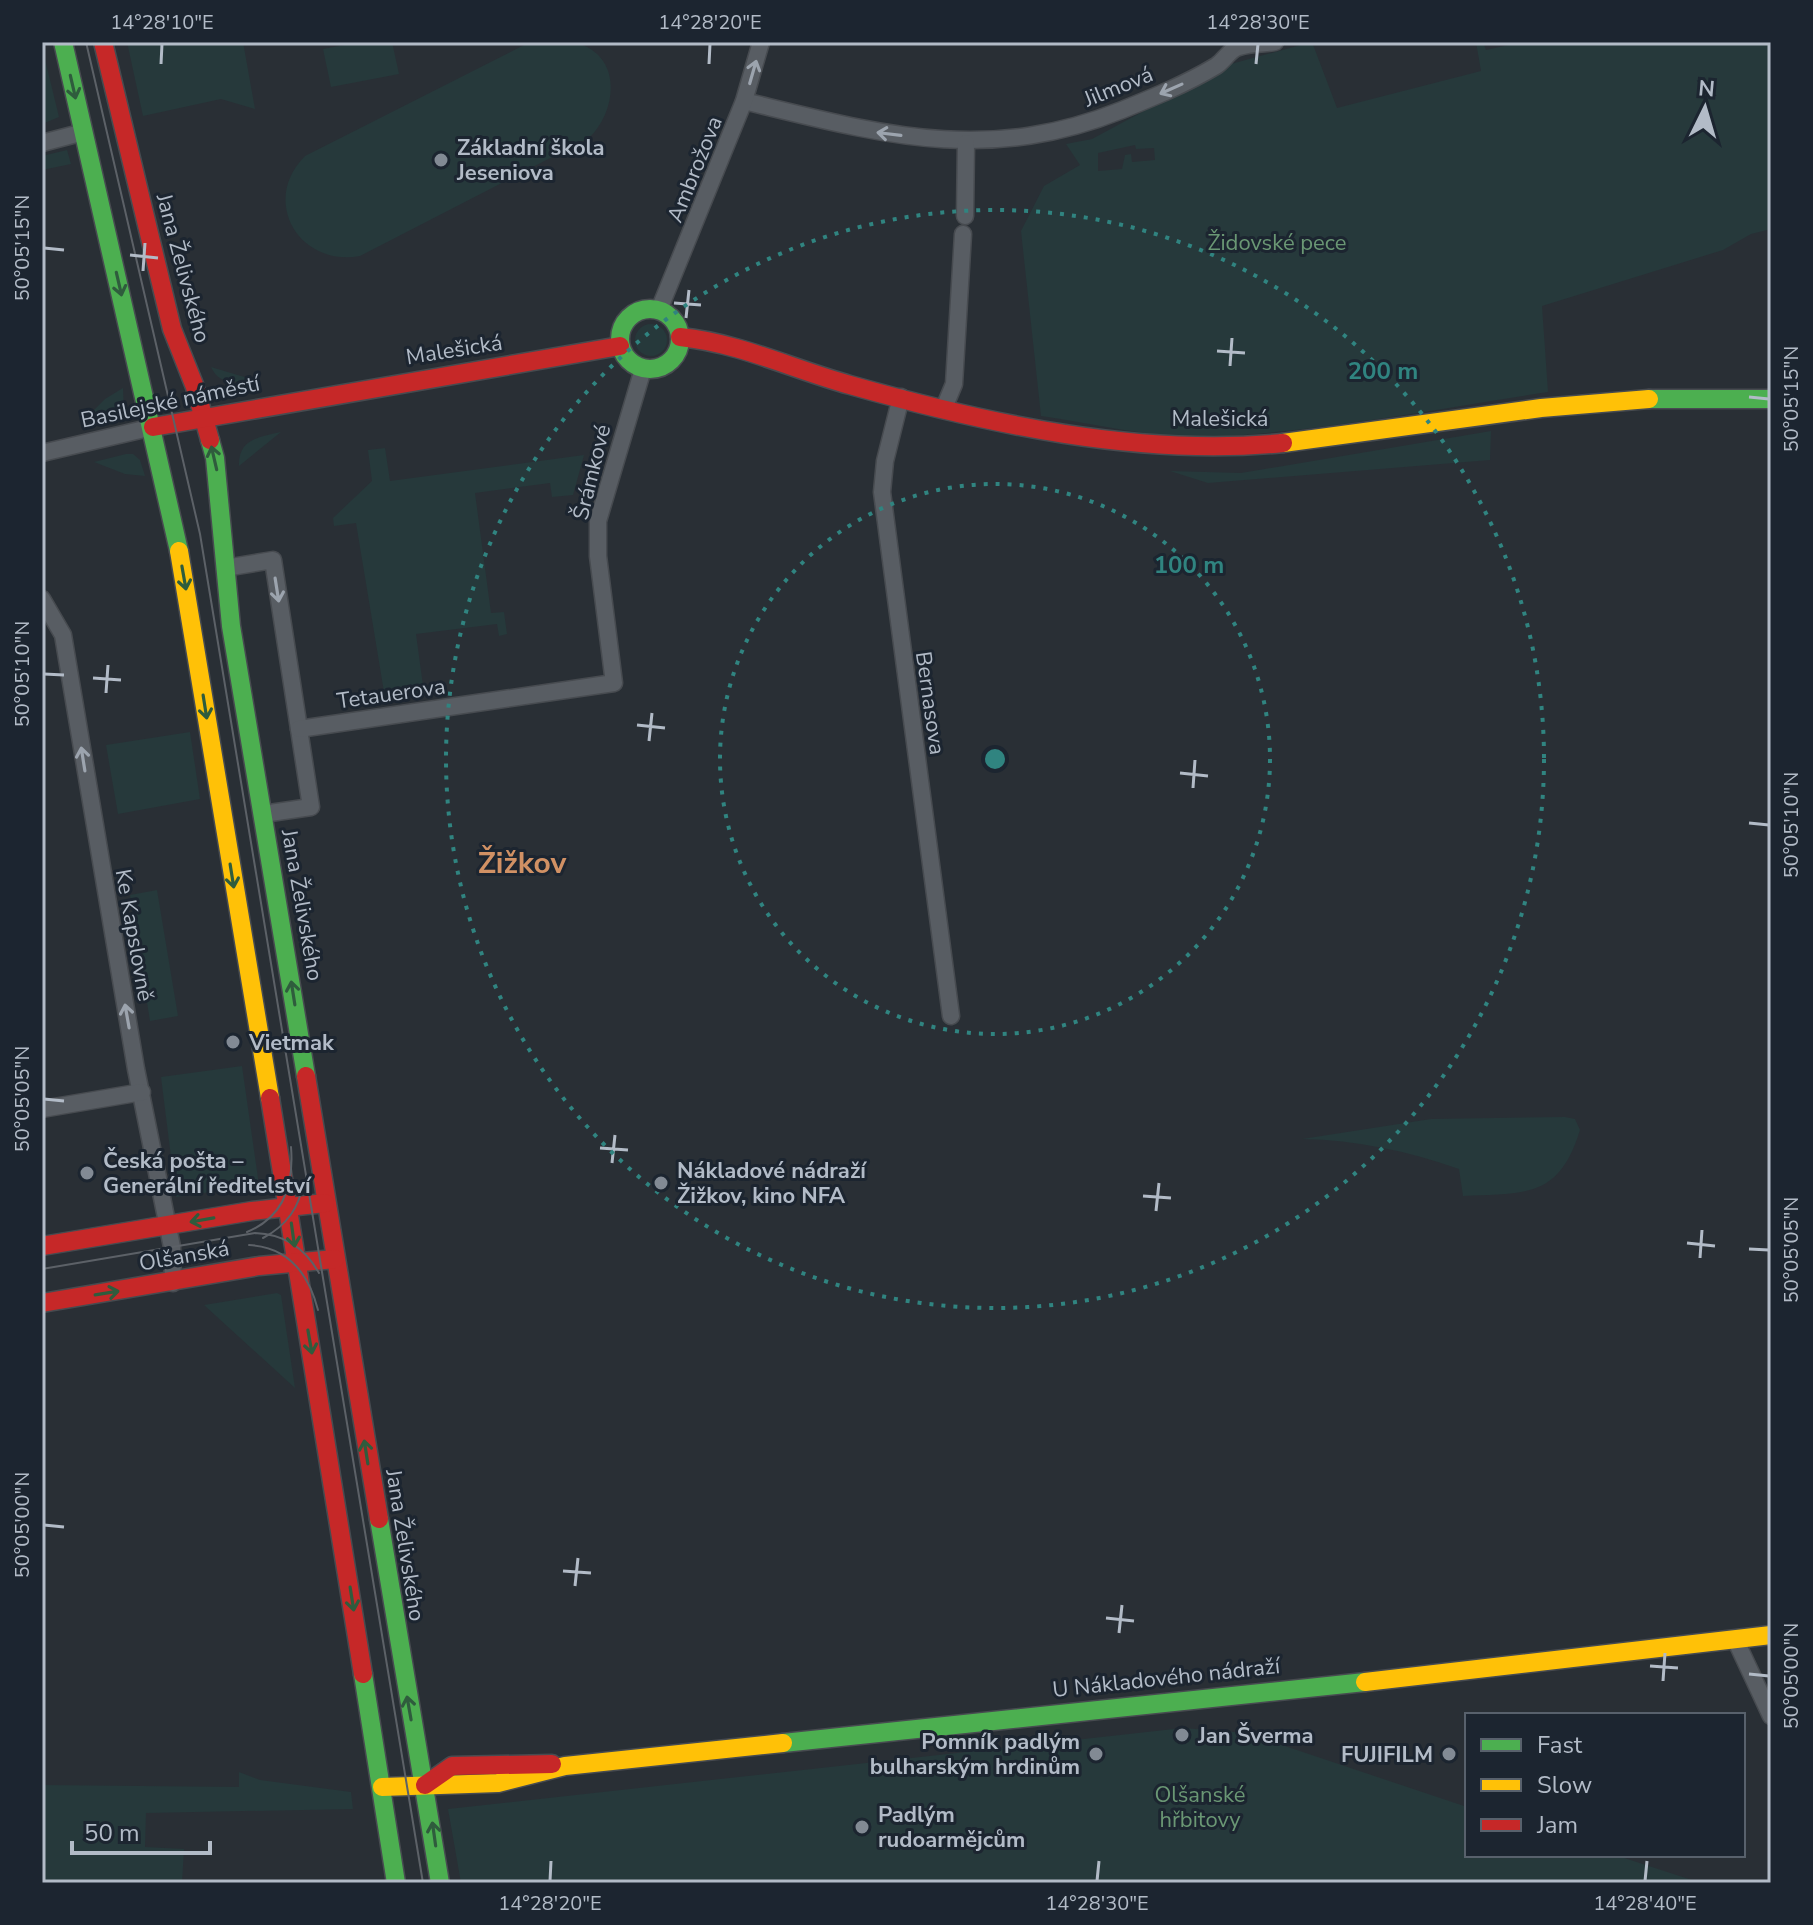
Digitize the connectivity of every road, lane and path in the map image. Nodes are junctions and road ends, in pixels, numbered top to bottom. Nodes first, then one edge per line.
1 (63, 42) edge
2 (103, 42) edge
3 (761, 42) edge
4 (1275, 42) edge
5 (1236, 44) edge
6 (744, 101) junction
7 (84, 132) junction
8 (42, 143) edge
9 (966, 143) junction
10 (965, 216) dead end
11 (963, 234) dead end
12 (659, 310) junction
13 (680, 337) junction
14 (620, 346) junction
15 (643, 369) junction
16 (901, 397) junction
17 (1771, 399) edge
18 (295, 400) joint
19 (944, 408) junction
20 (203, 415) junction
21 (153, 427) junction
22 (49, 451) edge
23 (225, 568) junction
24 (42, 599) edge
25 (614, 683) joint
26 (299, 729) junction
27 (263, 814) junction
28 (951, 1016) dead end
29 (142, 1092) junction
30 (42, 1109) edge
31 (325, 1203) junction
32 (288, 1206) junction
33 (165, 1226) junction
34 (42, 1246) edge
35 (335, 1259) junction
36 (297, 1265) junction
37 (173, 1283) junction
38 (42, 1303) edge
39 (1771, 1635) edge
40 (1736, 1641) junction
41 (1771, 1716) edge
42 (425, 1785) junction
43 (382, 1787) junction
44 (396, 1883) edge
45 (440, 1883) edge

1 -> 7 street
2 - 20 street, Jana Želivského
6 -> 3 street, Ambrožova
4 - 5 street, Jilmová
5 -> 9 street, Jilmová
9 -> 6 street, Jilmová
6 - 12 street, Ambrožova
7 - 8 street
7 -> 21 street
9 - 10 street
11 - 19 street
12 - 13 street
12 - 14 street
13 - 15 street
13 - 16 street, Malešická
14 - 15 street
14 - 18 street, Malešická
15 - 25 street, Šrámkové
16 - 19 street, Malešická
16 - 28 street, Bernasova
17 - 19 street, Malešická
18 - 20 street, Basilejské náměstí
20 - 21 street, Basilejské náměstí
23 -> 20 street, Jana Želivského
21 - 22 street, Basilejské náměstí
21 -> 32 street
23 -> 26 street
23 - 27 street, Jana Želivského
29 -> 24 street, Ke Kapslovně
25 - 26 street, Tetauerova
26 - 27 street
31 -> 27 street, Jana Želivského
29 - 30 street
29 - 33 street, Ke Kapslovně
31 - 32 street, Olšanská
31 - 35 street, Jana Želivského
32 -> 33 street, Olšanská
32 -> 36 street
33 - 34 street, Olšanská
33 - 37 street, Ke Kapslovně
35 - 36 street, Olšanská
42 -> 35 street, Jana Želivského
36 - 37 street, Olšanská
36 -> 43 street
38 -> 37 street, Olšanská
39 - 40 street, U Nákladového nádraží
40 - 41 street
40 - 42 street, U Nákladového nádraží
42 - 43 street
45 -> 42 street, Jana Želivského
43 - 44 street

